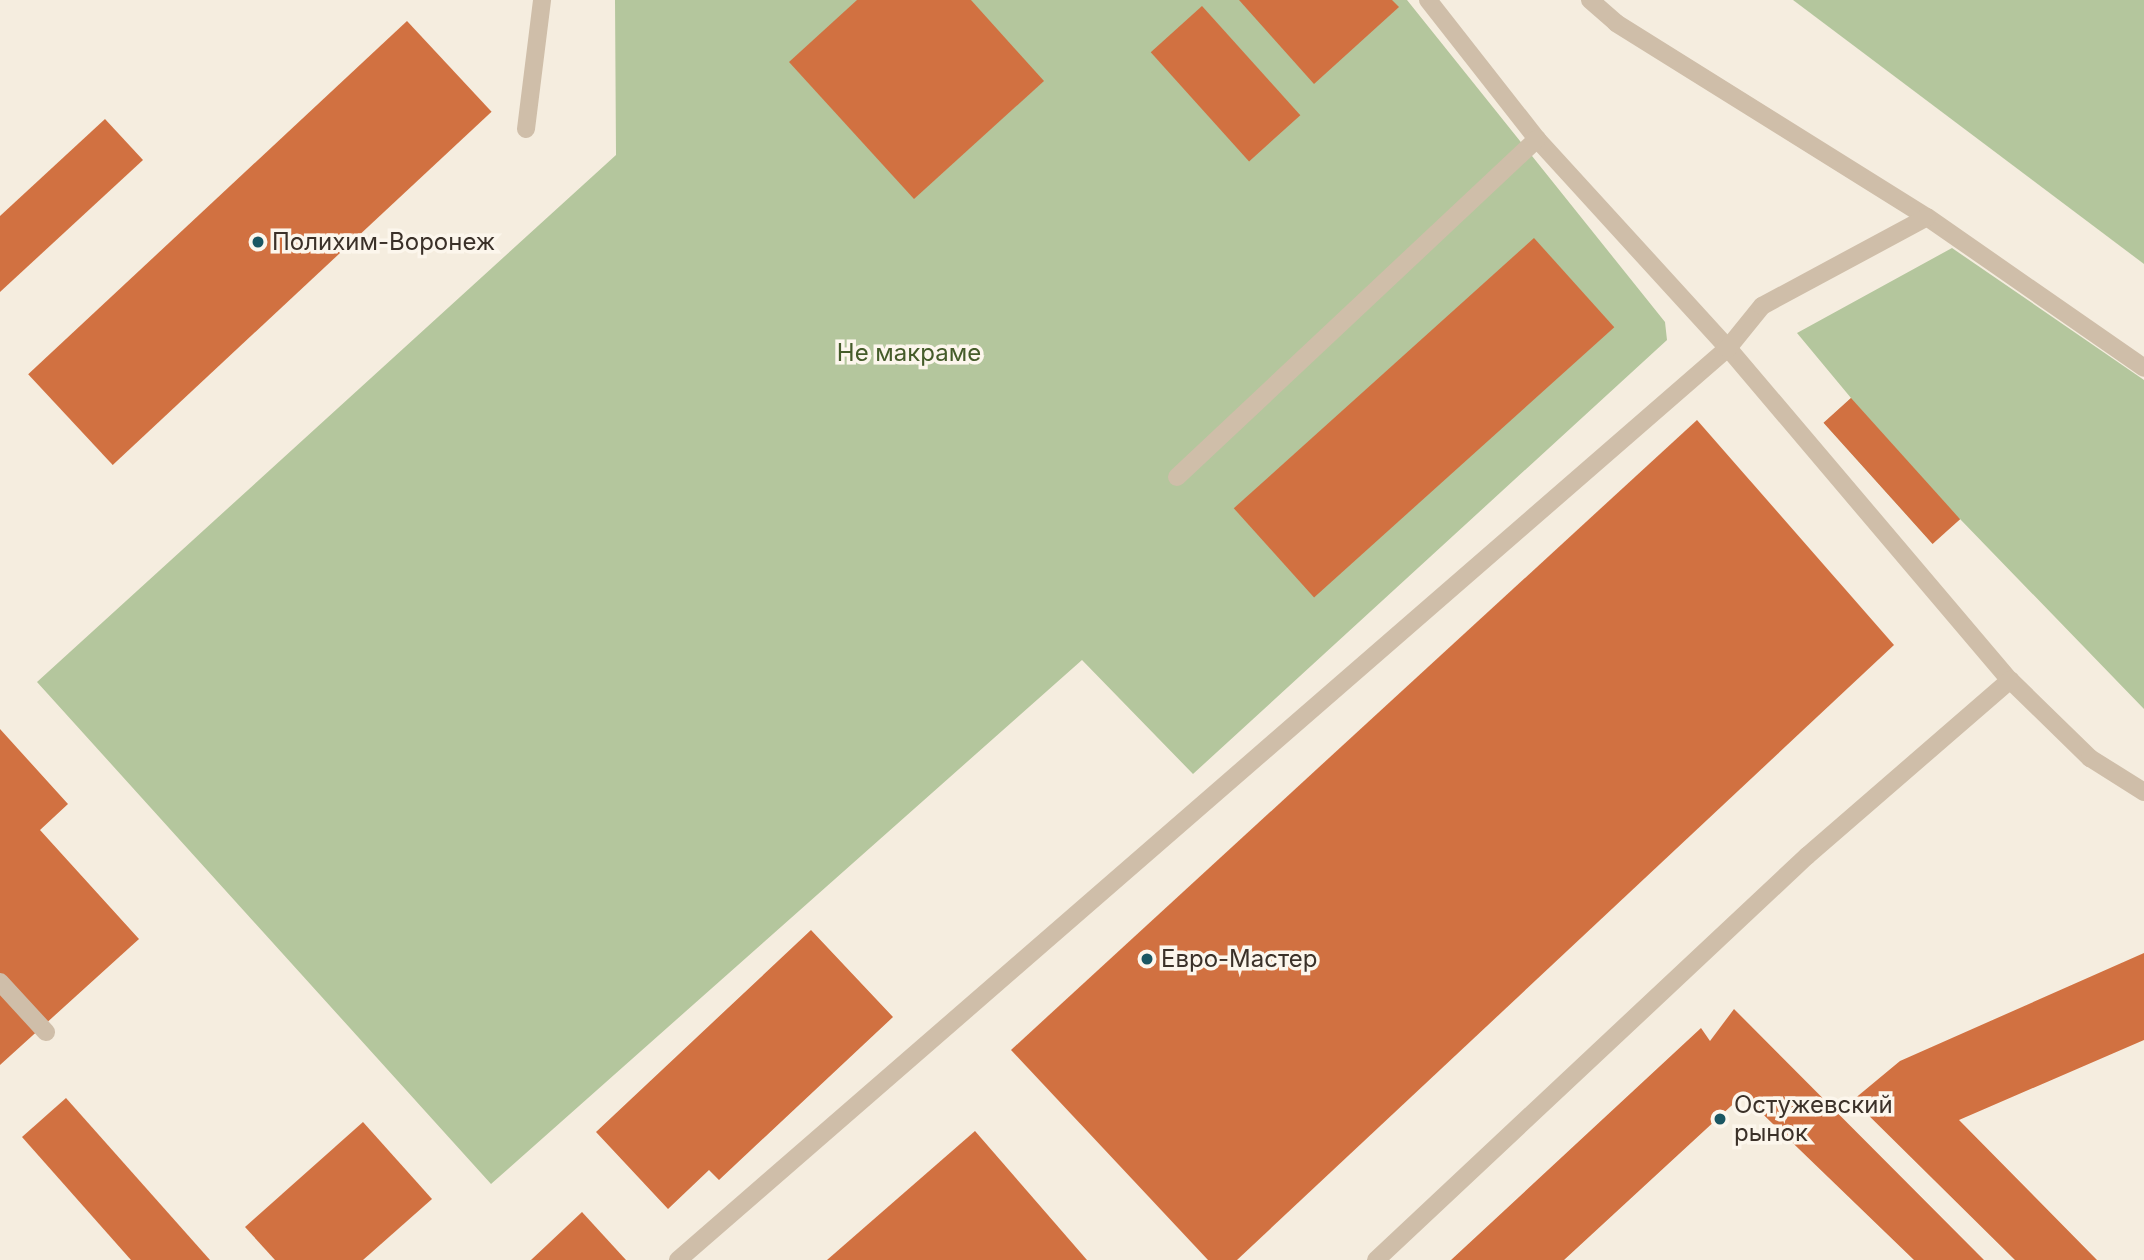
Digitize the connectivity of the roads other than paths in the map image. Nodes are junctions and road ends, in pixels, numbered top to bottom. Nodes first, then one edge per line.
1 (542, 0) edge
2 (1428, 0) edge
3 (1590, 0) edge
4 (526, 129) dead end
5 (1537, 139) junction
6 (1927, 217) junction
7 (1728, 348) junction
8 (2144, 368) edge
9 (1177, 477) dead end
10 (2010, 680) junction
11 (2144, 792) edge
12 (0, 982) edge
13 (46, 1032) dead end
14 (678, 1260) edge
15 (1377, 1260) edge

1 - 4 lane
2 - 5 lane
3 - 6 lane
5 - 7 lane
5 - 9 lane
6 - 7 lane
6 - 8 lane
7 - 10 lane
7 - 14 lane
10 - 11 lane
10 - 15 lane
12 - 13 lane

